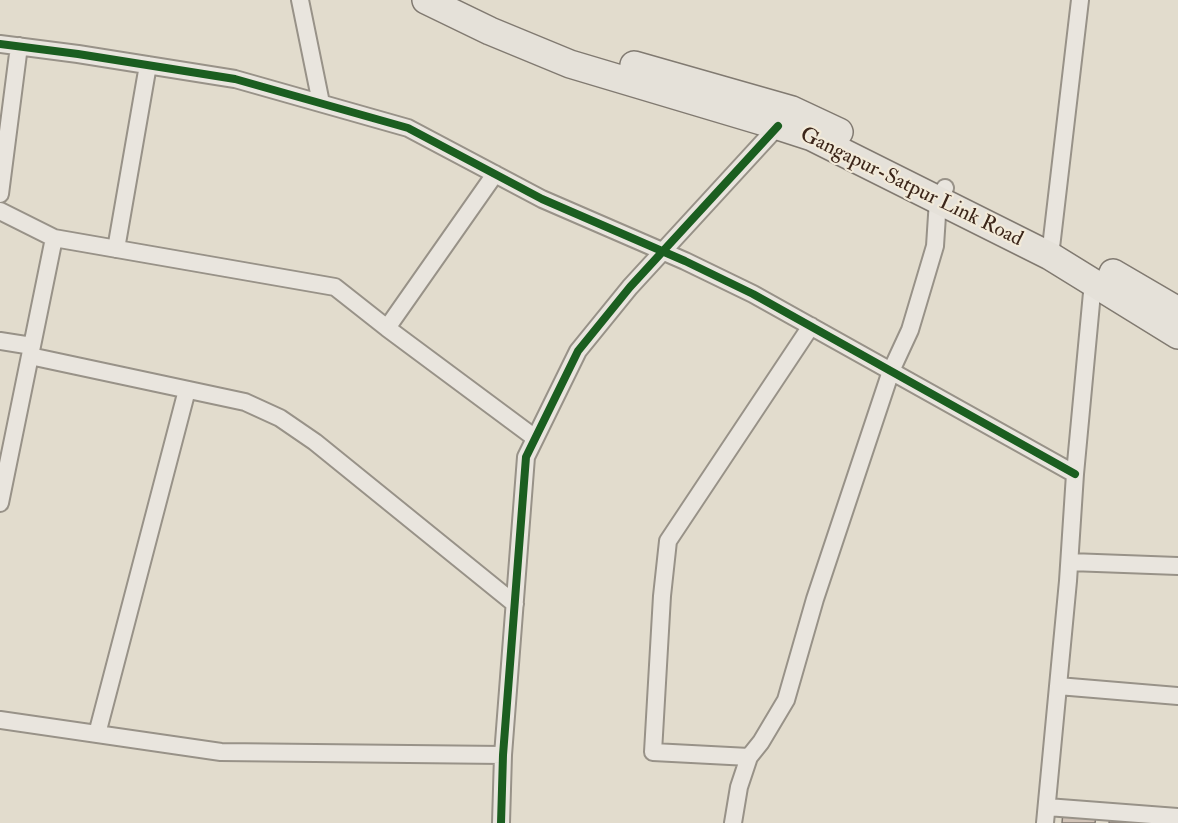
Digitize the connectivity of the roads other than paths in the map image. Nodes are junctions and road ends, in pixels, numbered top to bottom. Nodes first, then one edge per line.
1 (300, 0) edge
2 (426, 0) edge
3 (468, 0) edge
4 (1080, 0) edge
5 (0, 44) edge
6 (20, 46) junction
7 (148, 65) junction
8 (321, 103) junction
9 (778, 126) junction
10 (495, 174) junction
11 (0, 194) edge
12 (942, 194) junction
13 (0, 211) edge
14 (54, 238) junction
15 (1051, 247) junction
16 (116, 249) junction
17 (663, 252) junction
18 (1093, 282) junction
19 (1178, 311) edge
20 (811, 326) junction
21 (387, 328) junction
22 (1178, 335) edge
23 (0, 341) edge
24 (31, 351) junction
25 (891, 371) junction
26 (187, 390) junction
27 (535, 438) junction
28 (1075, 474) junction
29 (0, 504) edge
30 (1070, 562) junction
31 (1178, 566) edge
32 (515, 604) junction
33 (1058, 686) junction
34 (1178, 696) edge
35 (0, 720) edge
36 (97, 734) junction
37 (503, 755) junction
38 (749, 757) junction
39 (1046, 815) edge
40 (1178, 817) edge
41 (501, 823) edge
42 (734, 823) edge

1 - 8 street
2 - 9 main road, Gangapur-Satpur Link Road
3 - 12 main road, Gangapur-Satpur Link Road
4 - 15 street
5 - 6 street
6 - 7 street
6 - 11 street
7 - 8 street
7 - 16 street
8 - 10 street
9 - 12 main road, Gangapur-Satpur Link Road
9 - 17 street
10 - 17 street
10 - 21 street
12 - 15 main road, Gangapur-Satpur Link Road
12 - 25 street
13 - 14 street
14 - 16 street
14 - 24 street
15 - 18 main road, Gangapur-Satpur Link Road
15 - 19 main road, Gangapur-Satpur Link Road
16 - 21 street
17 - 20 street
17 - 27 street
18 - 22 main road, Gangapur-Satpur Link Road
18 - 28 street
20 - 25 street
20 - 38 street
21 - 27 street
23 - 24 street
24 - 26 street
24 - 29 street
25 - 28 street
25 - 38 street
26 - 32 street
26 - 36 street
27 - 32 street
28 - 30 street
30 - 31 street
30 - 33 street
32 - 37 street
33 - 34 street
33 - 39 street
35 - 36 street
36 - 37 street
37 - 41 street
38 - 42 street
39 - 40 street

